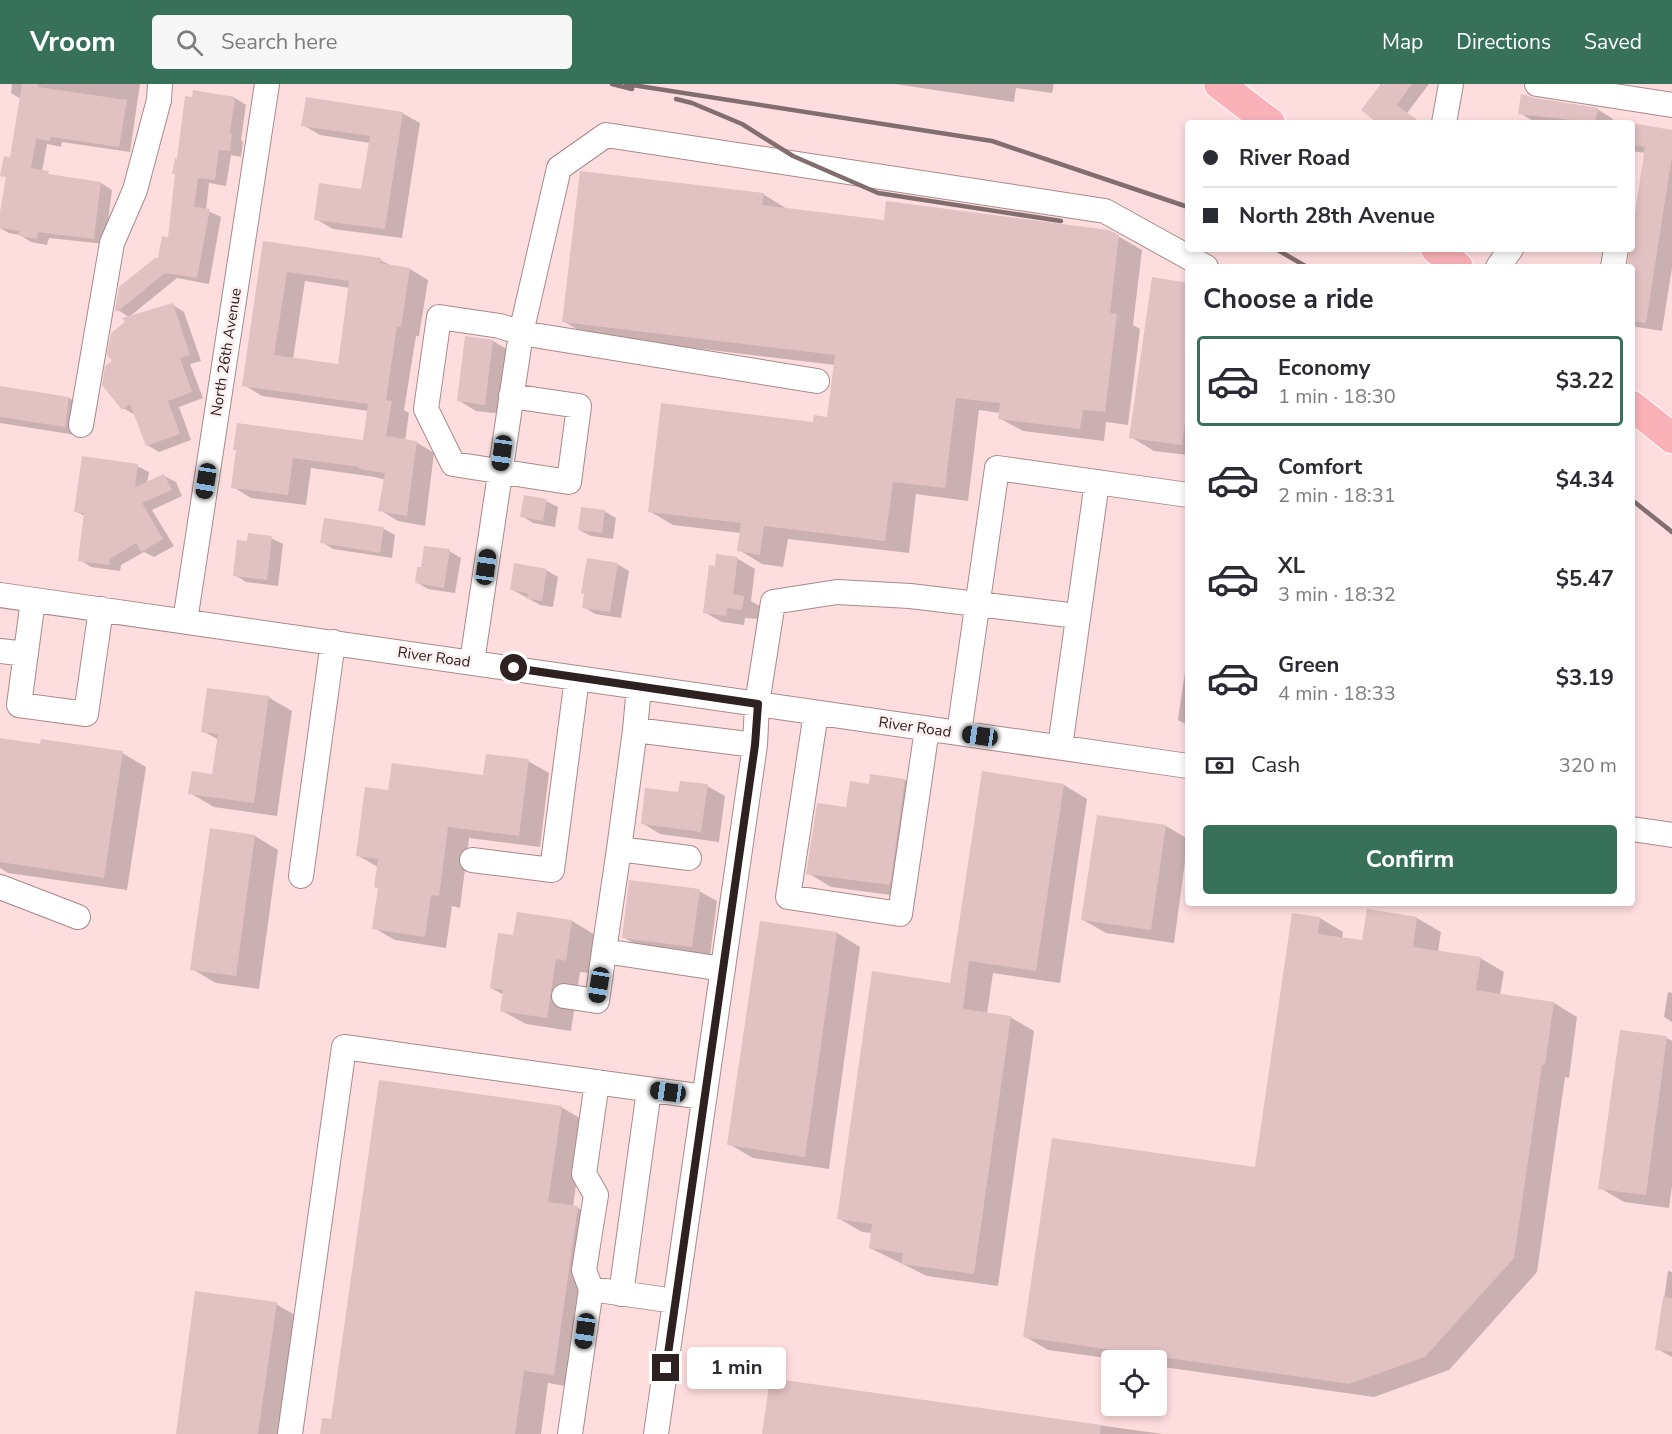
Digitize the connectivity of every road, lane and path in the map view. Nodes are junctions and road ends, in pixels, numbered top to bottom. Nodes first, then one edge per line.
1 (160, 84) edge
2 (267, 84) edge
3 (1219, 84) edge
4 (1451, 84) edge
5 (1537, 84) edge
6 (1672, 105) edge
7 (1266, 120) edge
8 (1445, 120) edge
9 (1440, 252) edge
10 (1201, 264) edge
11 (1454, 264) edge
12 (521, 333) junction
13 (817, 381) dead end
14 (511, 396) junction
15 (1635, 408) edge
16 (81, 425) dead end
17 (1672, 438) edge
18 (500, 472) junction
19 (1097, 482) junction
20 (1185, 495) edge
21 (0, 595) edge
22 (33, 600) junction
23 (977, 603) junction
24 (100, 609) junction
25 (1077, 616) junction
26 (185, 621) junction
27 (333, 642) junction
28 (0, 651) edge
29 (26, 654) junction
30 (472, 662) junction
31 (577, 678) junction
32 (639, 687) junction
33 (758, 704) junction
34 (816, 712) junction
35 (927, 729) junction
36 (635, 730) junction
37 (960, 733) junction
38 (755, 745) junction
39 (1060, 747) junction
40 (1185, 766) edge
41 (1635, 829) edge
42 (1672, 835) edge
43 (619, 849) junction
44 (689, 858) dead end
45 (472, 860) dead end
46 (301, 876) dead end
47 (0, 887) edge
48 (78, 917) dead end
49 (604, 951) junction
50 (723, 969) junction
51 (564, 996) dead end
52 (597, 1082) junction
53 (650, 1089) junction
54 (704, 1097) junction
55 (591, 1290) junction
56 (621, 1294) junction
57 (675, 1301) junction
58 (290, 1434) edge
59 (570, 1434) edge
60 (656, 1434) edge

1 - 16 street
2 - 26 street, North 26th Avenue
3 - 7 main road
4 - 8 street
5 - 6 street
9 - 11 main road
10 - 12 street
12 - 13 street
12 - 14 street
12 - 18 street
14 - 18 street
14 - 18 street
15 - 17 main road
18 - 30 street
19 - 20 street
19 - 23 street
19 - 25 street
21 - 22 street, River Road
22 - 24 street, River Road
22 - 29 street
23 - 25 street
23 - 33 street
23 - 37 street
24 - 26 street, River Road
24 - 29 street
25 - 39 street
26 - 27 street, River Road
27 - 30 street, River Road
27 - 46 street
28 - 29 street
30 - 31 street, River Road
31 - 32 street, River Road
31 - 45 street
32 - 33 street, River Road
32 - 36 street
33 - 34 street, River Road
33 - 38 street
34 - 35 street, River Road
34 - 35 street
35 - 37 street, River Road
36 - 38 street
36 - 43 street
37 - 39 street, River Road
38 - 50 street
39 - 40 street, River Road
41 - 42 street
43 - 44 street
43 - 49 street
47 - 48 street
49 - 50 street
49 - 51 street
50 - 54 street
52 - 53 street
52 - 55 street
52 - 58 street
53 - 54 street
53 - 56 street
54 - 57 street
55 - 56 street
55 - 59 street
56 - 57 street
57 - 60 street

